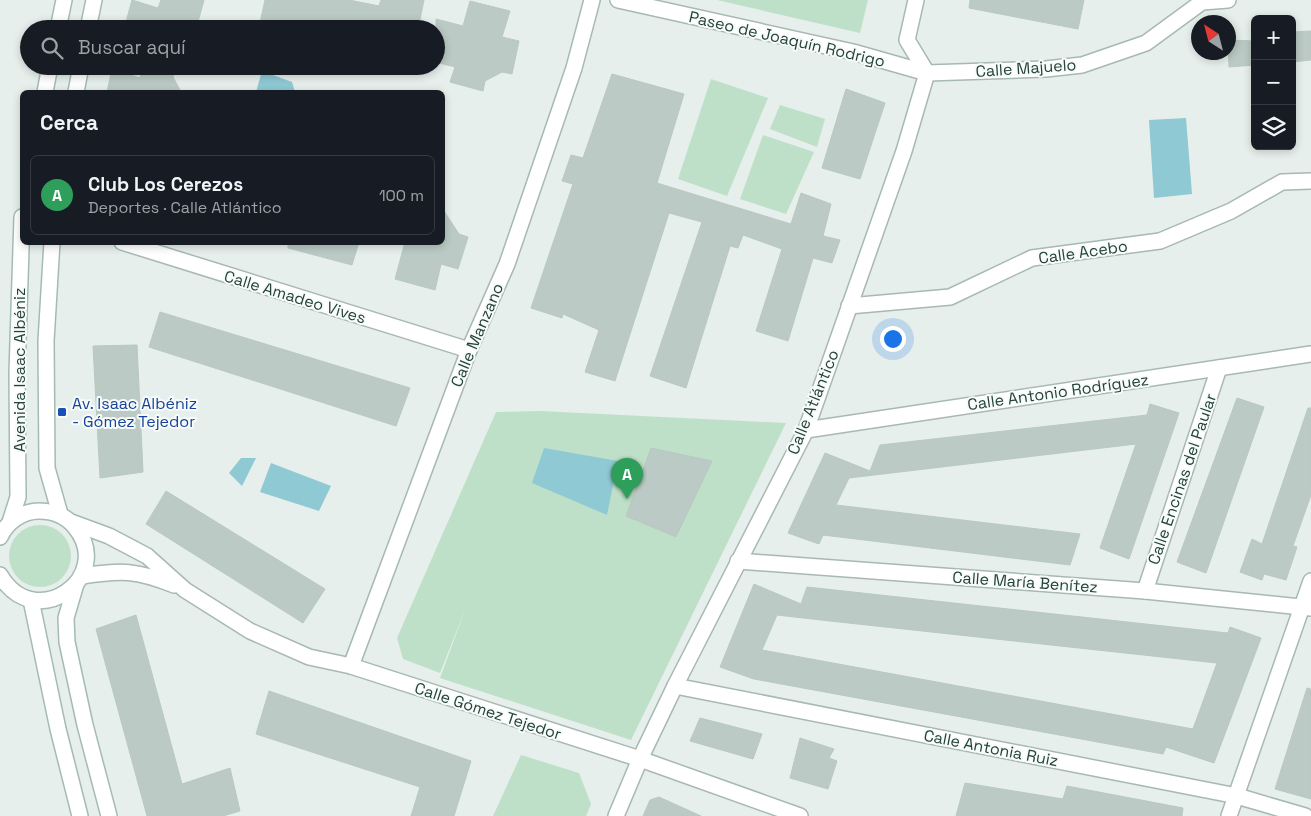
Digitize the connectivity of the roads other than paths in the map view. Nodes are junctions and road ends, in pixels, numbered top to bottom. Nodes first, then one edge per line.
1 (64, 0) edge
2 (94, 0) edge
3 (592, 0) edge
4 (618, 0) edge
5 (916, 0) edge
6 (1228, 0) edge
7 (1199, 1) edge
8 (60, 20) edge
9 (90, 20) edge
10 (927, 73) junction
11 (48, 75) edge
12 (79, 75) edge
13 (45, 90) edge
14 (76, 90) edge
15 (1311, 181) edge
16 (21, 245) edge
17 (52, 245) edge
18 (132, 245) edge
19 (849, 306) junction
20 (468, 350) junction
21 (1311, 354) edge
22 (1220, 368) junction
23 (806, 430) junction
24 (65, 518) junction
25 (10, 522) junction
26 (0, 537) edge
27 (738, 561) junction
28 (0, 575) edge
29 (79, 580) junction
30 (1311, 581) edge
31 (185, 590) junction
32 (1145, 590) junction
33 (31, 600) junction
34 (1307, 608) edge
35 (351, 666) junction
36 (675, 686) junction
37 (640, 759) junction
38 (1237, 796) junction
39 (80, 816) edge
40 (109, 816) edge
41 (616, 816) edge
42 (800, 816) edge
43 (1230, 816) edge
44 (1306, 816) edge

1 - 8 street
2 - 9 street
3 - 20 street, Calle Manzano
4 - 10 street, Paseo de Joaquín Rodrigo
5 - 10 street
6 - 7 street, Calle Majuelo
7 - 10 street, Calle Majuelo
10 - 19 street, Calle Atlántico
11 - 13 street
12 - 14 street
15 - 19 street, Calle Acebo
16 - 25 street, Avenida Isaac Albéniz
17 - 24 street, Avenida Isaac Albéniz
18 - 20 street, Calle Amadeo Vives
19 - 23 street, Calle Atlántico
20 - 35 street, Calle Manzano
21 - 22 street, Calle Antonio Rodríguez
22 - 23 street, Calle Antonio Rodríguez
22 - 32 street, Calle Encinas del Paular
23 - 27 street, Calle Atlántico
24 - 25 street, Calle Gómez Tejedor
24 - 29 street, Avenida Isaac Albéniz
24 - 31 street, Calle Gómez Tejedor
25 - 26 street, Avenida Isaac Albéniz
27 - 32 street, Calle María Benítez
27 - 36 street, Calle Atlántico
28 - 33 street
29 - 31 street, Calle Gómez Tejedor
29 - 33 street
29 - 40 street
30 - 34 street
31 - 35 street, Calle Gómez Tejedor
32 - 34 street, Calle María Benítez
33 - 39 street
34 - 38 street
35 - 37 street, Calle Gómez Tejedor
36 - 37 street, Calle Atlántico
36 - 38 street, Calle Antonia Ruiz
37 - 41 street, Calle Atlántico
37 - 42 street, Calle Gómez Tejedor
38 - 43 street
38 - 44 street, Calle Antonia Ruiz

